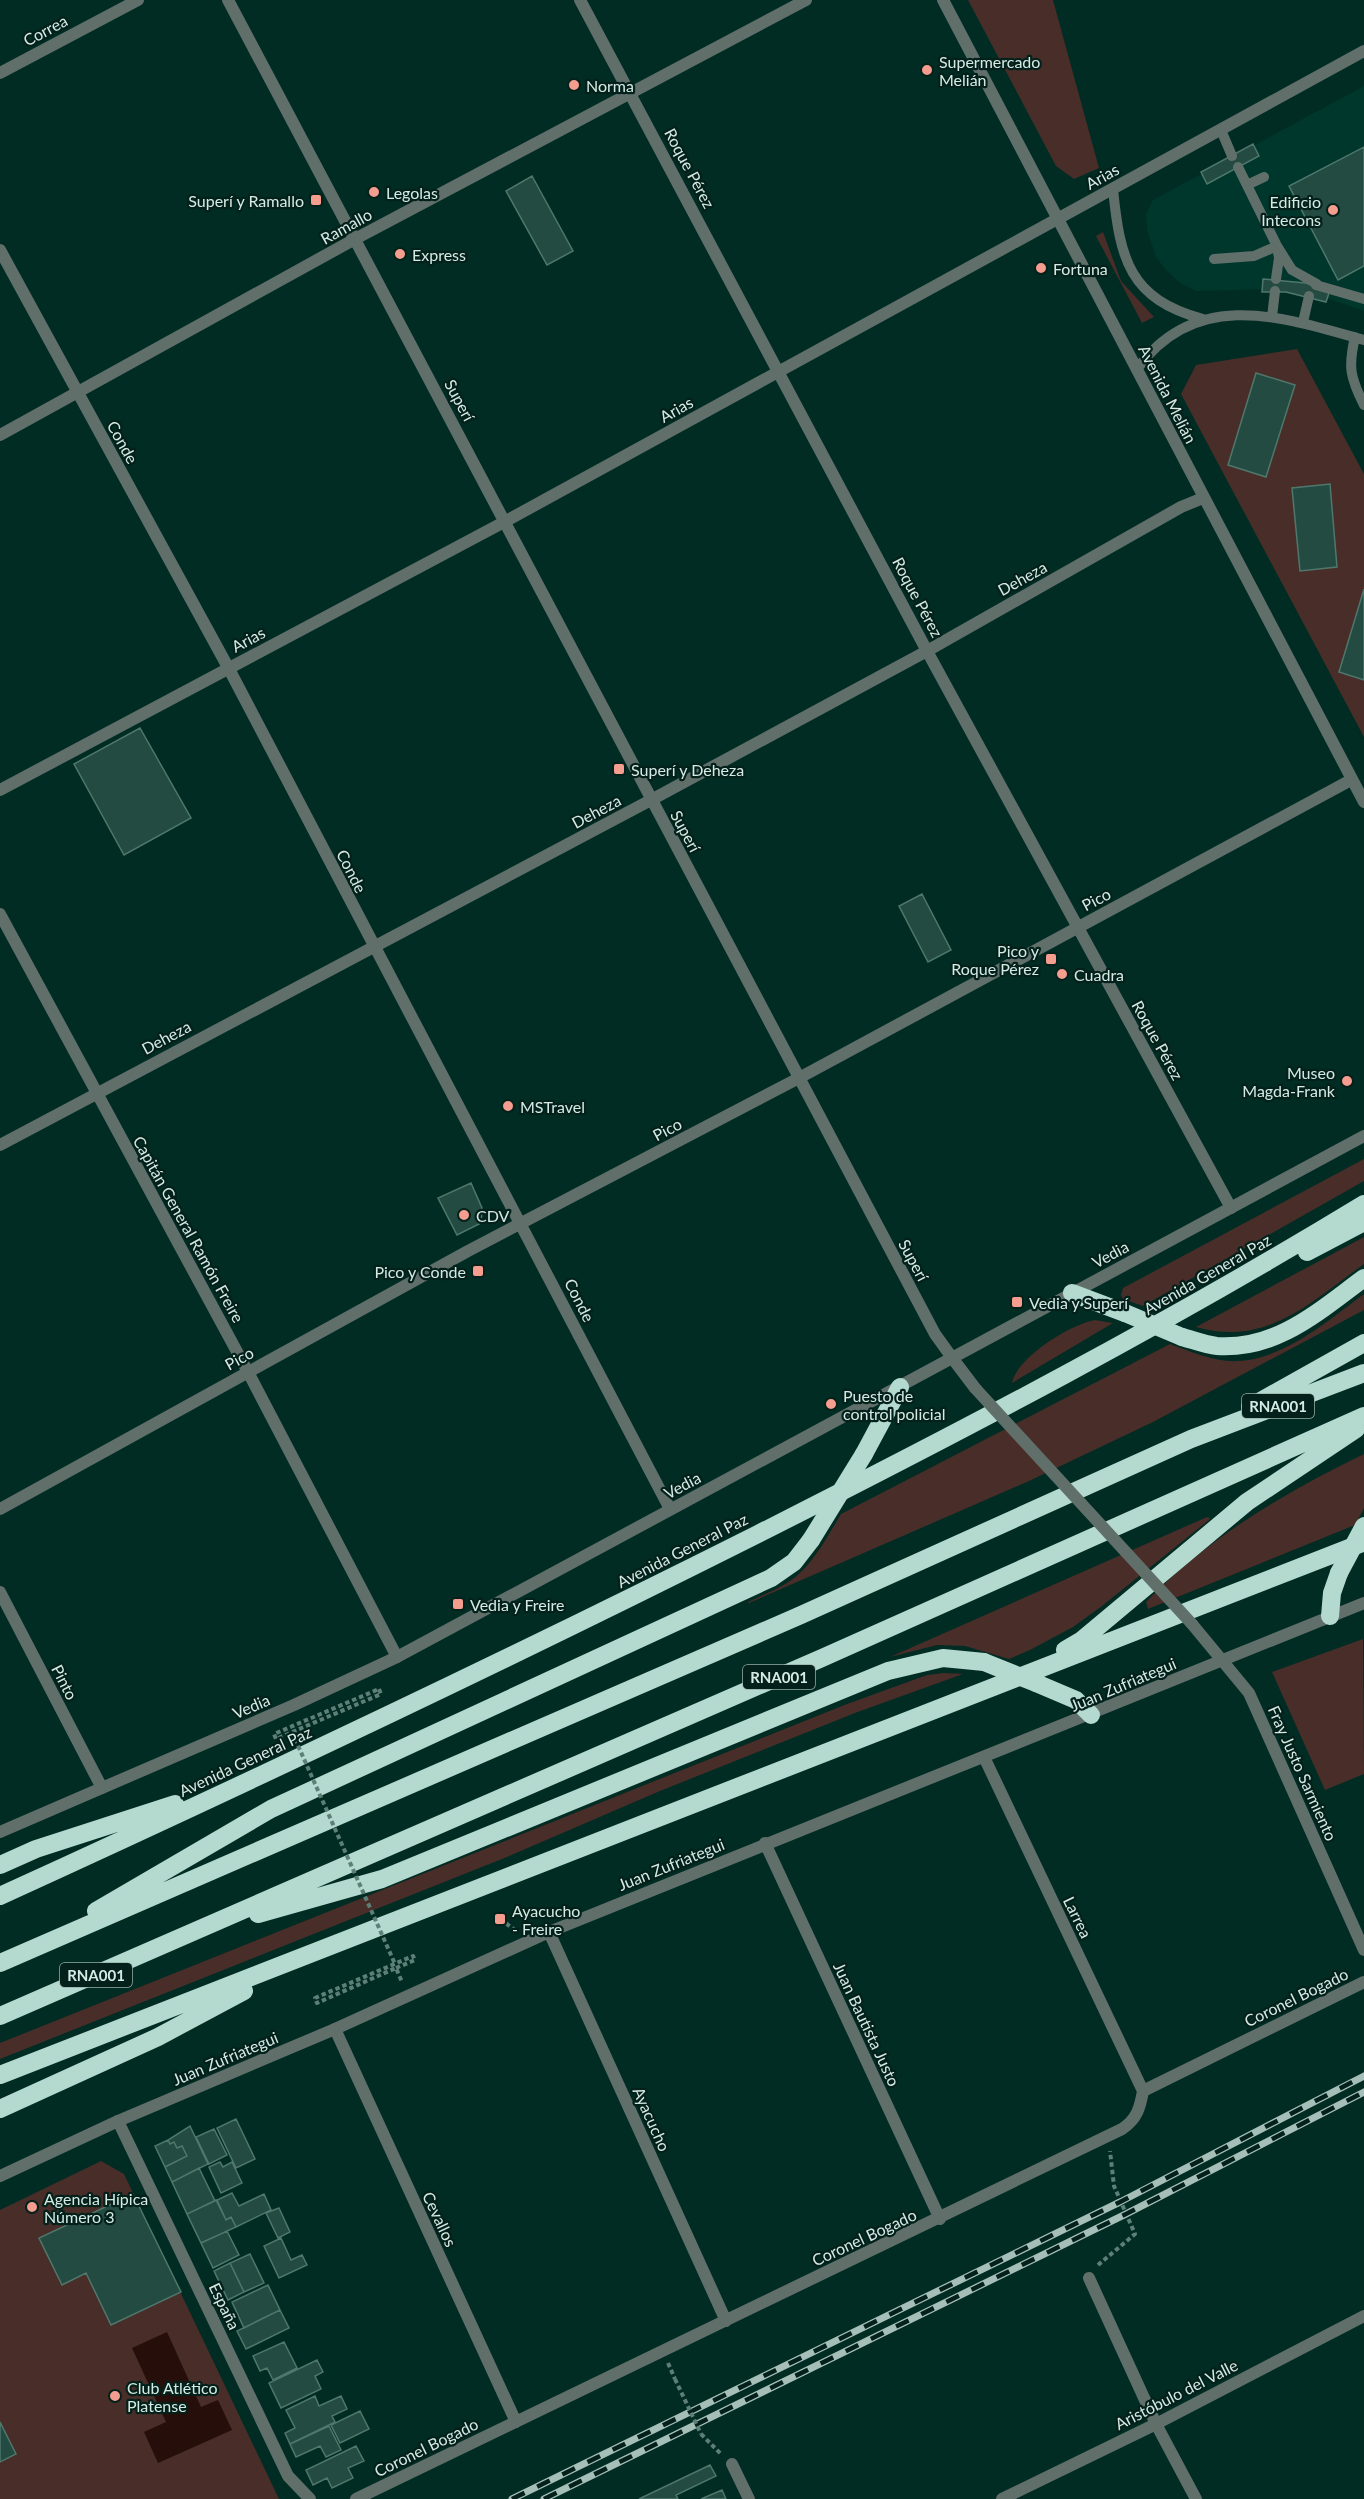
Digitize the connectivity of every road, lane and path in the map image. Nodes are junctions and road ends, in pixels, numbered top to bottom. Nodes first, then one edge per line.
1 (138, 0) edge
2 (228, 0) edge
3 (580, 0) edge
4 (806, 0) edge
5 (943, 0) edge
6 (1364, 51) edge
7 (0, 73) edge
8 (630, 93) junction
9 (1221, 130) junction
10 (1232, 156) dead end
11 (1238, 167) dead end
12 (1264, 177) dead end
13 (1247, 186) junction
14 (1113, 189) junction
15 (1057, 220) junction
16 (355, 239) junction
17 (1277, 246) junction
18 (0, 250) edge
19 (1214, 259) dead end
20 (1276, 279) dead end
21 (1275, 291) dead end
22 (1309, 296) dead end
23 (1364, 299) edge
24 (1272, 317) junction
25 (1203, 319) junction
26 (1303, 322) junction
27 (1360, 339) edge
28 (1137, 369) junction
29 (780, 371) junction
30 (77, 394) junction
31 (1364, 405) edge
32 (0, 435) edge
33 (1203, 498) junction
34 (506, 521) junction
35 (927, 651) junction
36 (229, 669) junction
37 (1352, 780) junction
38 (0, 790) edge
39 (651, 800) junction
40 (1364, 802) edge
41 (0, 914) edge
42 (1077, 928) junction
43 (373, 947) junction
44 (800, 1078) junction
45 (96, 1092) junction
46 (1364, 1136) edge
47 (0, 1145) edge
48 (1364, 1204) edge
49 (1231, 1208) junction
50 (1364, 1222) edge
51 (522, 1224) junction
52 (1364, 1278) edge
53 (1230, 1285) junction
54 (1072, 1293) junction
55 (1364, 1343) edge
56 (953, 1359) junction
57 (248, 1372) junction
58 (1364, 1373) edge
59 (900, 1387) junction
60 (1364, 1416) edge
61 (1364, 1424) edge
62 (1191, 1440) junction
63 (0, 1509) edge
64 (670, 1509) junction
65 (1364, 1526) edge
66 (1364, 1542) edge
67 (0, 1592) edge
68 (1364, 1604) edge
69 (1330, 1616) junction
70 (1192, 1624) joint
71 (398, 1657) junction
72 (1222, 1660) junction
73 (1034, 1678) junction
74 (1091, 1715) junction
75 (293, 1732) junction
76 (984, 1757) junction
77 (254, 1778) junction
78 (102, 1788) junction
79 (0, 1832) edge
80 (765, 1843) junction
81 (0, 1865) edge
82 (0, 1896) edge
83 (500, 1919) dead end
84 (518, 1932) dead end
85 (549, 1932) junction
86 (193, 1933) junction
87 (1364, 1950) edge
88 (320, 1952) junction
89 (24, 1953) junction
90 (0, 1963) edge
91 (395, 1965) junction
92 (1364, 1982) edge
93 (402, 1983) dead end
94 (0, 2016) edge
95 (335, 2029) junction
96 (0, 2075) edge
97 (1143, 2091) junction
98 (0, 2109) edge
99 (118, 2121) junction
100 (1108, 2136) junction
101 (0, 2176) edge
102 (940, 2219) junction
103 (1089, 2278) joint
104 (1364, 2316) edge
105 (726, 2321) junction
106 (666, 2359) dead end
107 (516, 2422) junction
108 (1156, 2424) junction
109 (732, 2464) joint
110 (310, 2499) edge
111 (356, 2499) edge
112 (749, 2499) edge
113 (1002, 2499) edge
114 (1196, 2499) edge

1 - 7 street, Correa
2 - 16 street, Superí
3 - 8 street, Roque Pérez
4 - 8 street, Ramallo
5 - 15 street, Avenida Melián
6 - 9 street, Arias
8 - 16 street, Ramallo
8 - 29 street, Roque Pérez
9 - 10 lane
9 - 14 street, Arias
11 - 13 lane
12 - 13 lane
13 - 17 lane
14 - 15 street, Arias
14 - 25 lane
15 - 28 street, Avenida Melián
15 - 29 street, Arias
16 - 30 street, Ramallo
16 - 34 street, Superí
17 - 19 lane
17 - 20 lane
17 - 23 lane
18 - 30 street, Conde
21 - 24 lane
22 - 26 lane
24 - 25 lane
24 - 26 lane
25 - 28 lane
26 - 27 lane
27 - 31 lane
28 - 33 street, Avenida Melián
29 - 34 street, Arias
29 - 35 street, Roque Pérez
30 - 32 street, Ramallo
30 - 36 street, Conde
33 - 35 street, Deheza
33 - 37 street, Avenida Melián
34 - 36 street, Arias
34 - 39 street, Superí
35 - 39 street, Deheza
35 - 42 street, Roque Pérez
36 - 38 street, Arias
36 - 43 street, Conde
37 - 40 street, Avenida Melián
37 - 42 street, Pico
39 - 43 street, Deheza
39 - 44 street, Superí
41 - 45 street, Capitán General Ramón Freire
42 - 44 street, Pico
42 - 49 street, Roque Pérez
43 - 45 street, Deheza
43 - 51 street, Conde
44 - 51 street, Pico
44 - 56 street, Superí
45 - 47 street, Deheza
45 - 57 street, Capitán General Ramón Freire
46 - 49 street, Vedia
48 - 53 highway, Avenida General Paz
49 - 54 street, Vedia
50 - 53 highway
51 - 57 street, Pico
51 - 64 street, Conde
52 - 54 highway, bridge
53 - 77 highway, Avenida General Paz
54 - 56 street, Vedia
55 - 62 highway
56 - 59 street, Vedia
56 - 70 street, Superí, bridge
57 - 63 street, Pico
57 - 71 street, Capitán General Ramón Freire
58 - 62 highway, RNA001
59 - 64 street, Vedia
59 - 89 highway, bridge
60 - 86 highway, RNA001
61 - 73 highway
62 - 89 highway, RNA001
64 - 71 street, Vedia
65 - 69 highway, bridge
66 - 73 highway
67 - 78 street, Pinto
68 - 69 street, Juan Zufriategui
69 - 72 street, Juan Zufriategui
70 - 72 street, Fray Justo Sarmiento
71 - 78 street, Vedia
72 - 74 street, Juan Zufriategui
72 - 87 street, Fray Justo Sarmiento
73 - 74 highway
73 - 86 highway, bridge
73 - 88 highway
74 - 76 street, Juan Zufriategui
75 - 75 path
75 - 91 path, bridge
76 - 80 street, Juan Zufriategui
76 - 97 street, Larrea
77 - 81 highway
77 - 82 highway, Avenida General Paz
78 - 79 street, Vedia
80 - 85 street, Juan Zufriategui
80 - 102 street, Juan Bautista Justo
83 - 84 path
85 - 95 street, Juan Zufriategui
85 - 105 street, Ayacucho
86 - 94 highway, RNA001
88 - 96 highway
88 - 98 highway
89 - 90 highway, RNA001
91 - 91 path
91 - 93 path
92 - 97 street, Coronel Bogado
95 - 99 street, Juan Zufriategui
95 - 107 street, Cevallos
97 - 100 street, Coronel Bogado
99 - 101 street, Juan Zufriategui
99 - 110 street, España
100 - 102 street, Coronel Bogado
100 - 103 path
102 - 105 street, Coronel Bogado
103 - 108 street
104 - 108 street, Aristóbulo del Valle
105 - 107 street, Coronel Bogado
106 - 109 path, bridge
107 - 111 street, Coronel Bogado
108 - 113 street, Aristóbulo del Valle
108 - 114 street
109 - 112 street

